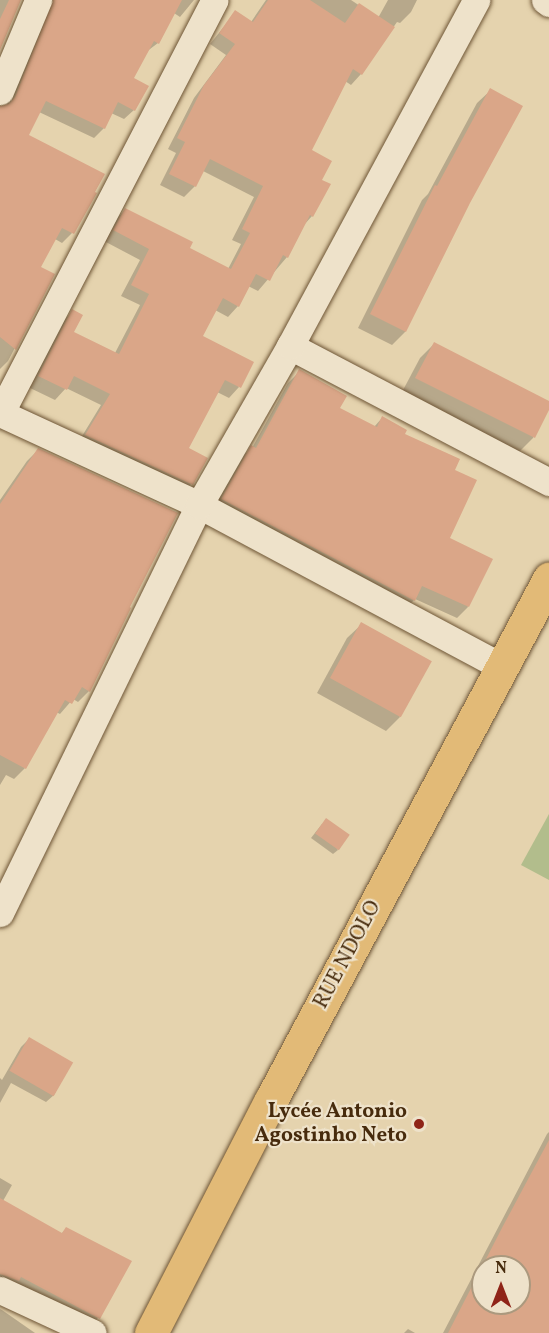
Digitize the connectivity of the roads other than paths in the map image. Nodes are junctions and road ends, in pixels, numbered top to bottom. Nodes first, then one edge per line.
1 (38, 0) edge
2 (215, 0) edge
3 (476, 0) edge
4 (0, 91) edge
5 (290, 346) junction
6 (0, 413) edge
7 (549, 482) edge
8 (199, 505) junction
9 (549, 579) edge
10 (500, 666) junction
11 (0, 914) edge
12 (0, 1290) edge
13 (93, 1333) edge
14 (151, 1333) edge

1 - 4 street
2 - 6 street
3 - 5 street
5 - 7 street
5 - 8 street
6 - 8 street
8 - 10 street
8 - 11 street
9 - 10 main road, RUE NDOLO
10 - 14 main road, RUE NDOLO
12 - 13 street

